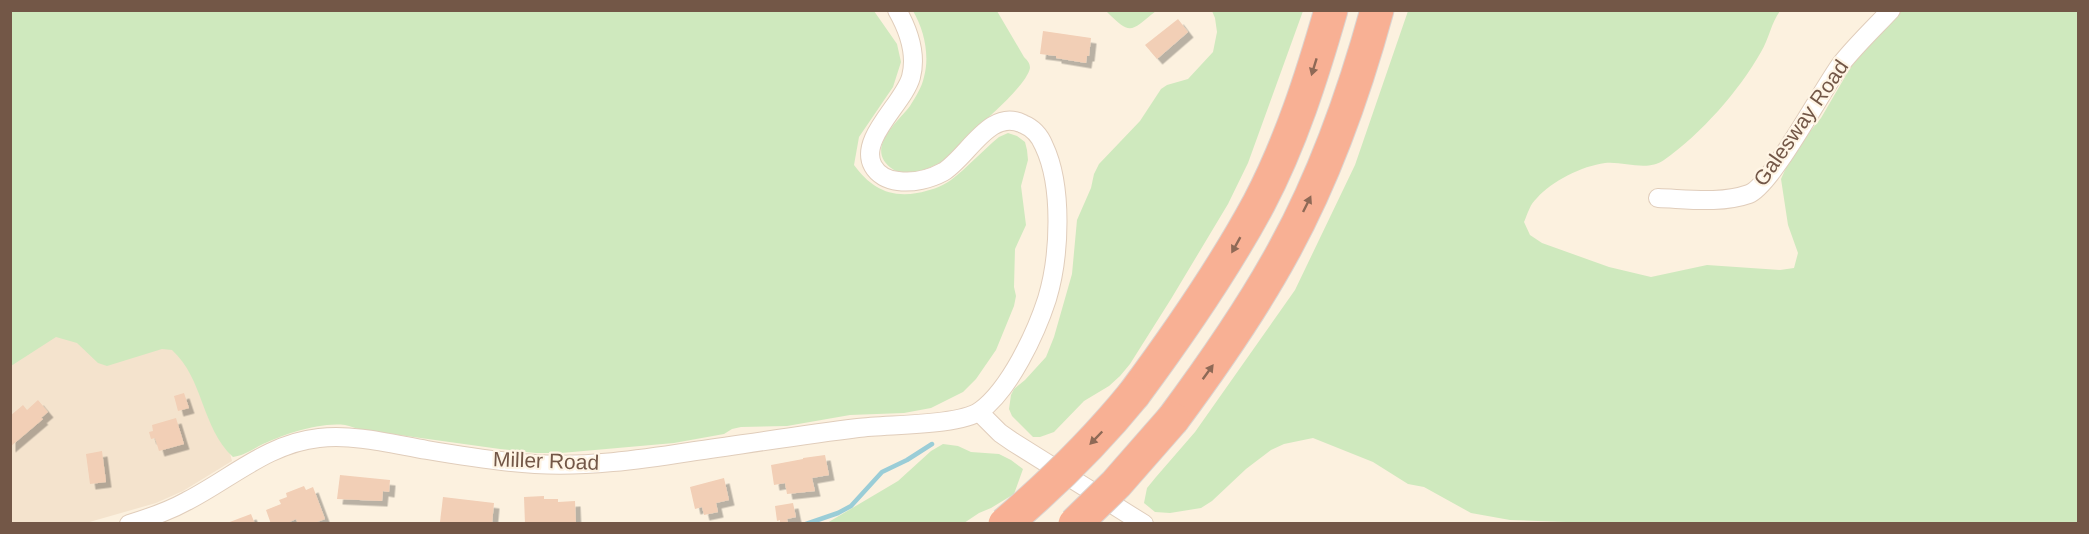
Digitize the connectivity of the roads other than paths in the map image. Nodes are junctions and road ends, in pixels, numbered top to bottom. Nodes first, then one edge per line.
1 (897, 10) edge
2 (1330, 10) edge
3 (1377, 10) edge
4 (1891, 10) edge
5 (1658, 198) dead end
6 (979, 412) junction
7 (129, 524) edge
8 (1005, 524) edge
9 (1075, 524) edge
10 (1144, 524) edge

1 - 6 street
2 -> 8 highway, bridge
9 -> 3 highway, bridge
4 - 5 street, Galesway Road
6 - 7 street, Miller Road
6 - 10 street

